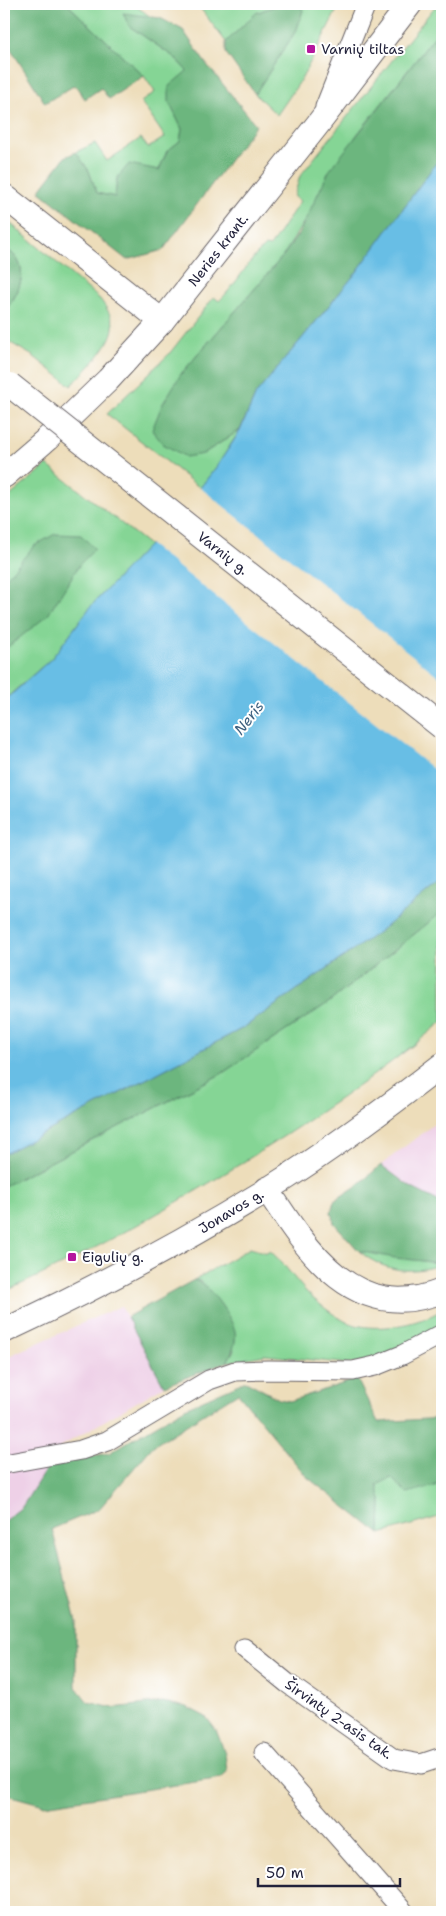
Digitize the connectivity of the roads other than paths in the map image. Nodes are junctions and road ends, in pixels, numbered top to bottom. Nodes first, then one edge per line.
1 (366, 4) edge
2 (410, 4) edge
3 (318, 124) junction
4 (4, 196) edge
5 (162, 321) junction
6 (7, 383) edge
7 (4, 476) edge
8 (442, 726) edge
9 (442, 1065) edge
10 (267, 1189) junction
11 (442, 1291) edge
12 (4, 1331) edge
13 (442, 1334) edge
14 (4, 1464) edge
15 (244, 1648) dead end
16 (264, 1753) dead end
17 (442, 1757) edge
18 (404, 1912) edge

1 - 3 street
2 - 3 main road, Neries krant.
3 - 5 main road, Neries krant.
4 - 5 main road
5 - 7 main road, Neries krant.
6 - 8 main road, Varnių g., bridge
9 - 10 main road, Jonavos g.
10 - 11 main road
10 - 12 main road, Jonavos g.
13 - 14 street
15 - 17 street, Širvintų 2-asis tak.
16 - 18 street

